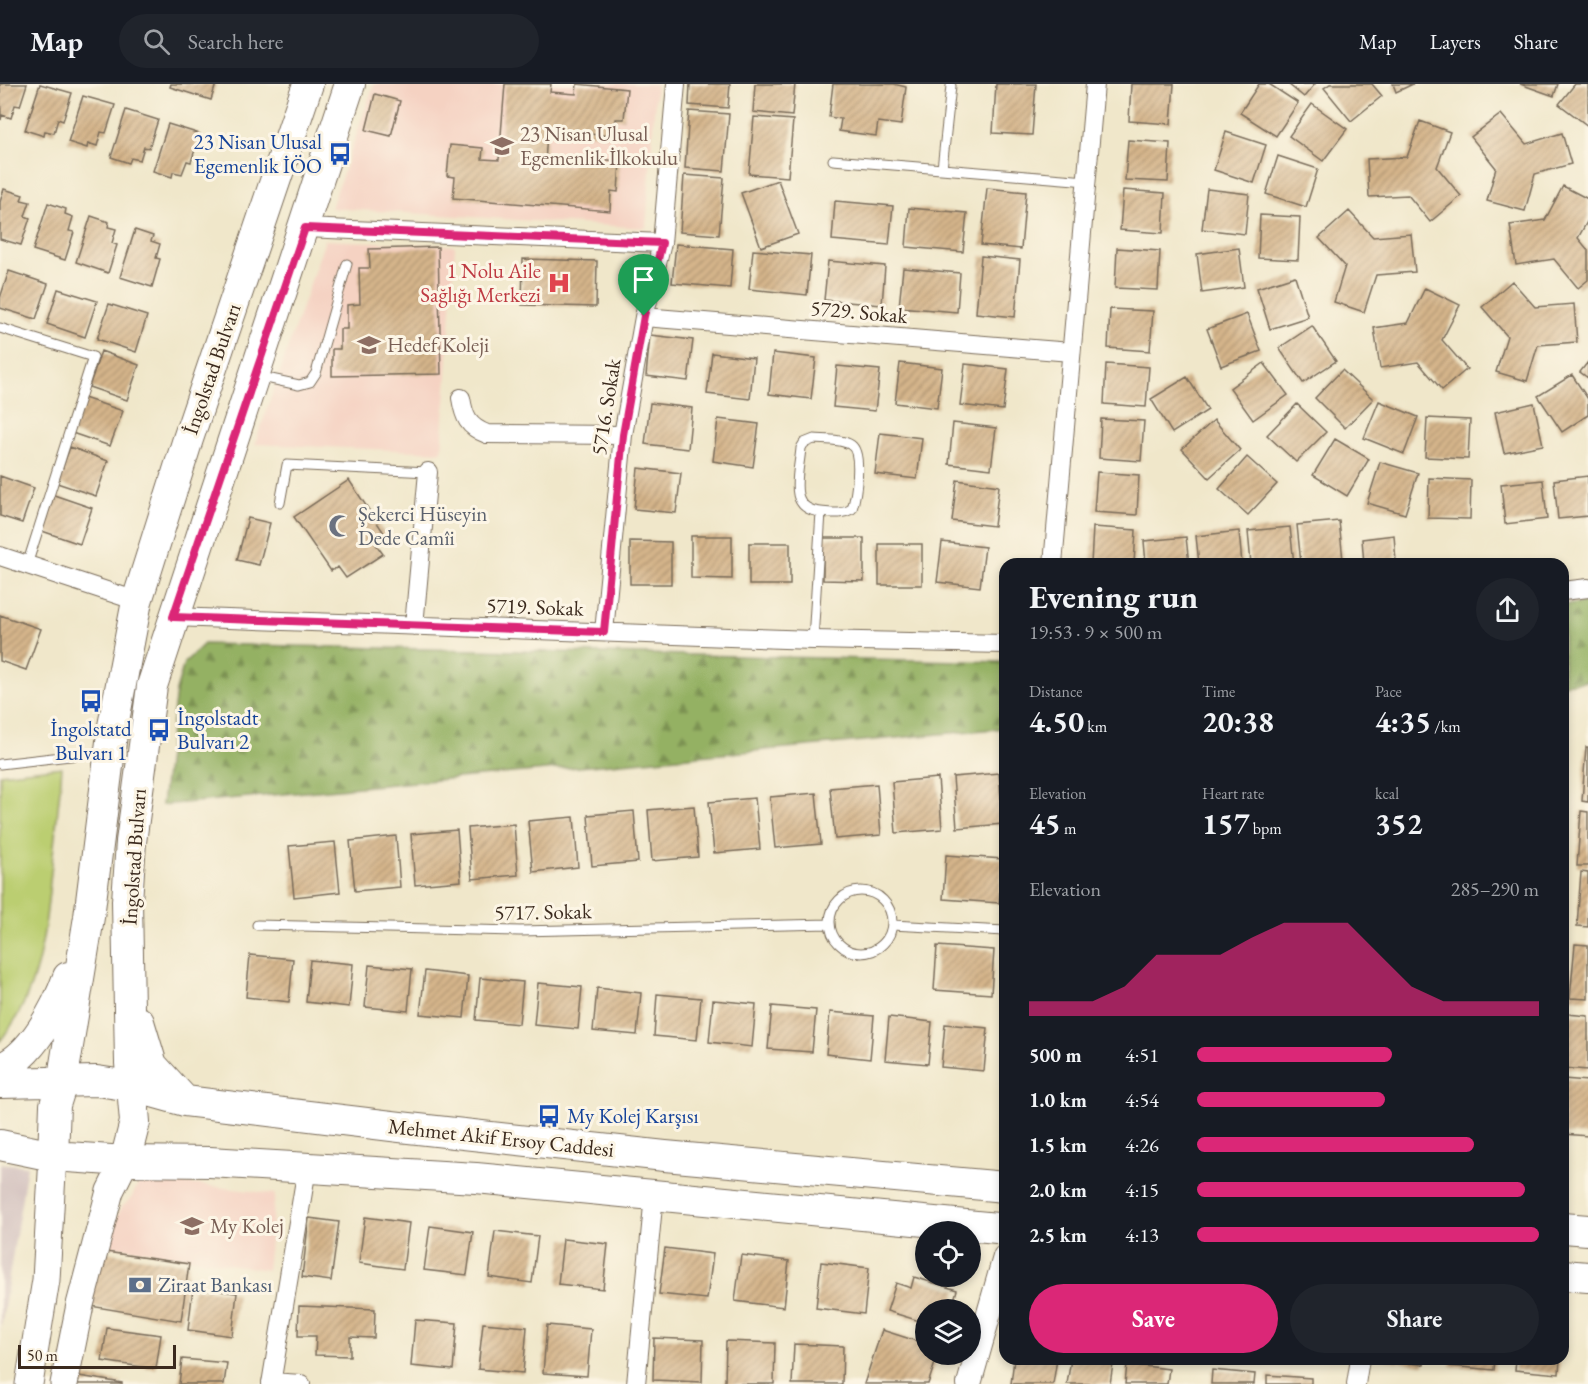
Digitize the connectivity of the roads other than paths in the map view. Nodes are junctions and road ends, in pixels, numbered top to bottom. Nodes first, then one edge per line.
1 (308, 84) edge
2 (350, 84) edge
3 (676, 84) edge
4 (1095, 84) edge
5 (951, 86) dead end
6 (833, 160) dead end
7 (942, 169) junction
8 (1087, 182) junction
9 (305, 228) junction
10 (662, 243) junction
11 (347, 264) dead end
12 (644, 316) junction
13 (0, 328) edge
14 (1071, 352) junction
15 (255, 375) junction
16 (461, 398) dead end
17 (623, 435) junction
18 (428, 472) joint
19 (280, 503) dead end
20 (821, 512) junction
21 (0, 556) edge
22 (1054, 558) edge
23 (27, 565) junction
24 (1588, 588) edge
25 (1569, 590) edge
26 (137, 601) junction
27 (173, 617) junction
28 (414, 626) junction
29 (604, 632) junction
30 (813, 640) junction
31 (999, 644) edge
32 (109, 752) junction
33 (0, 764) edge
34 (89, 917) junction
35 (829, 924) junction
36 (256, 925) dead end
37 (892, 925) junction
38 (999, 931) edge
39 (129, 980) junction
40 (0, 1068) edge
41 (0, 1083) edge
42 (62, 1083) junction
43 (131, 1086) junction
44 (185, 1101) junction
45 (0, 1145) edge
46 (53, 1156) junction
47 (125, 1161) junction
48 (307, 1168) junction
49 (999, 1187) edge
50 (999, 1193) edge
51 (654, 1195) junction
52 (1569, 1228) edge
53 (999, 1229) edge
54 (1588, 1230) edge
55 (999, 1231) edge
56 (1569, 1275) edge
57 (1588, 1277) edge
58 (999, 1278) edge
59 (1359, 1365) edge
60 (271, 1383) edge
61 (29, 1384) edge
62 (64, 1384) edge
63 (301, 1384) edge
64 (636, 1384) edge
65 (969, 1384) edge
66 (1356, 1384) edge

1 - 26 main road, İngolstad Bulvarı
2 - 9 main road, İngolstad Bulvarı
3 - 10 street, 5716. Sokak
4 - 8 street
5 - 7 lane
6 - 7 lane
7 - 8 lane
8 - 14 street
9 - 10 street
9 - 15 main road, İngolstad Bulvarı
10 - 12 street, 5716. Sokak
11 - 15 lane
12 - 14 street, 5729. Sokak
12 - 17 street, 5716. Sokak
13 - 23 lane
14 - 22 street
15 - 27 main road, İngolstad Bulvarı
16 - 17 street
17 - 29 street, 5716. Sokak
18 - 19 lane
18 - 28 street
20 - 20 lane
20 - 30 lane
21 - 23 street
23 - 26 street
24 - 25 street
26 - 32 main road, İngolstad Bulvarı
27 - 28 street, 5719. Sokak
27 - 39 main road, İngolstad Bulvarı
28 - 29 street, 5719. Sokak
29 - 30 street, 5719. Sokak
30 - 31 street, 5719. Sokak
32 - 33 lane
32 - 34 main road, İngolstad Bulvarı
34 - 40 main road
34 - 42 main road, İngolstad Bulvarı
35 - 36 lane, 5717. Sokak
35 - 37 lane
35 - 37 lane
37 - 38 lane
39 - 43 main road, İngolstad Bulvarı
39 - 44 main road
41 - 42 main road, Mehmet Akif Ersoy Caddesi
42 - 43 main road, Mehmet Akif Ersoy Caddesi
42 - 46 main road, İngolstad Bulvarı
43 - 44 main road, Mehmet Akif Ersoy Caddesi
43 - 47 main road, İngolstad Bulvarı
44 - 49 main road, Mehmet Akif Ersoy Caddesi
45 - 46 main road, Mehmet Akif Ersoy Caddesi
46 - 47 main road, Mehmet Akif Ersoy Caddesi
46 - 61 main road
47 - 48 main road, Mehmet Akif Ersoy Caddesi
47 - 62 main road
48 - 51 main road, Mehmet Akif Ersoy Caddesi
48 - 60 street
50 - 53 main road
51 - 55 main road, Mehmet Akif Ersoy Caddesi
51 - 64 street
52 - 54 main road
56 - 57 main road
58 - 65 street
59 - 66 street
60 - 63 street

